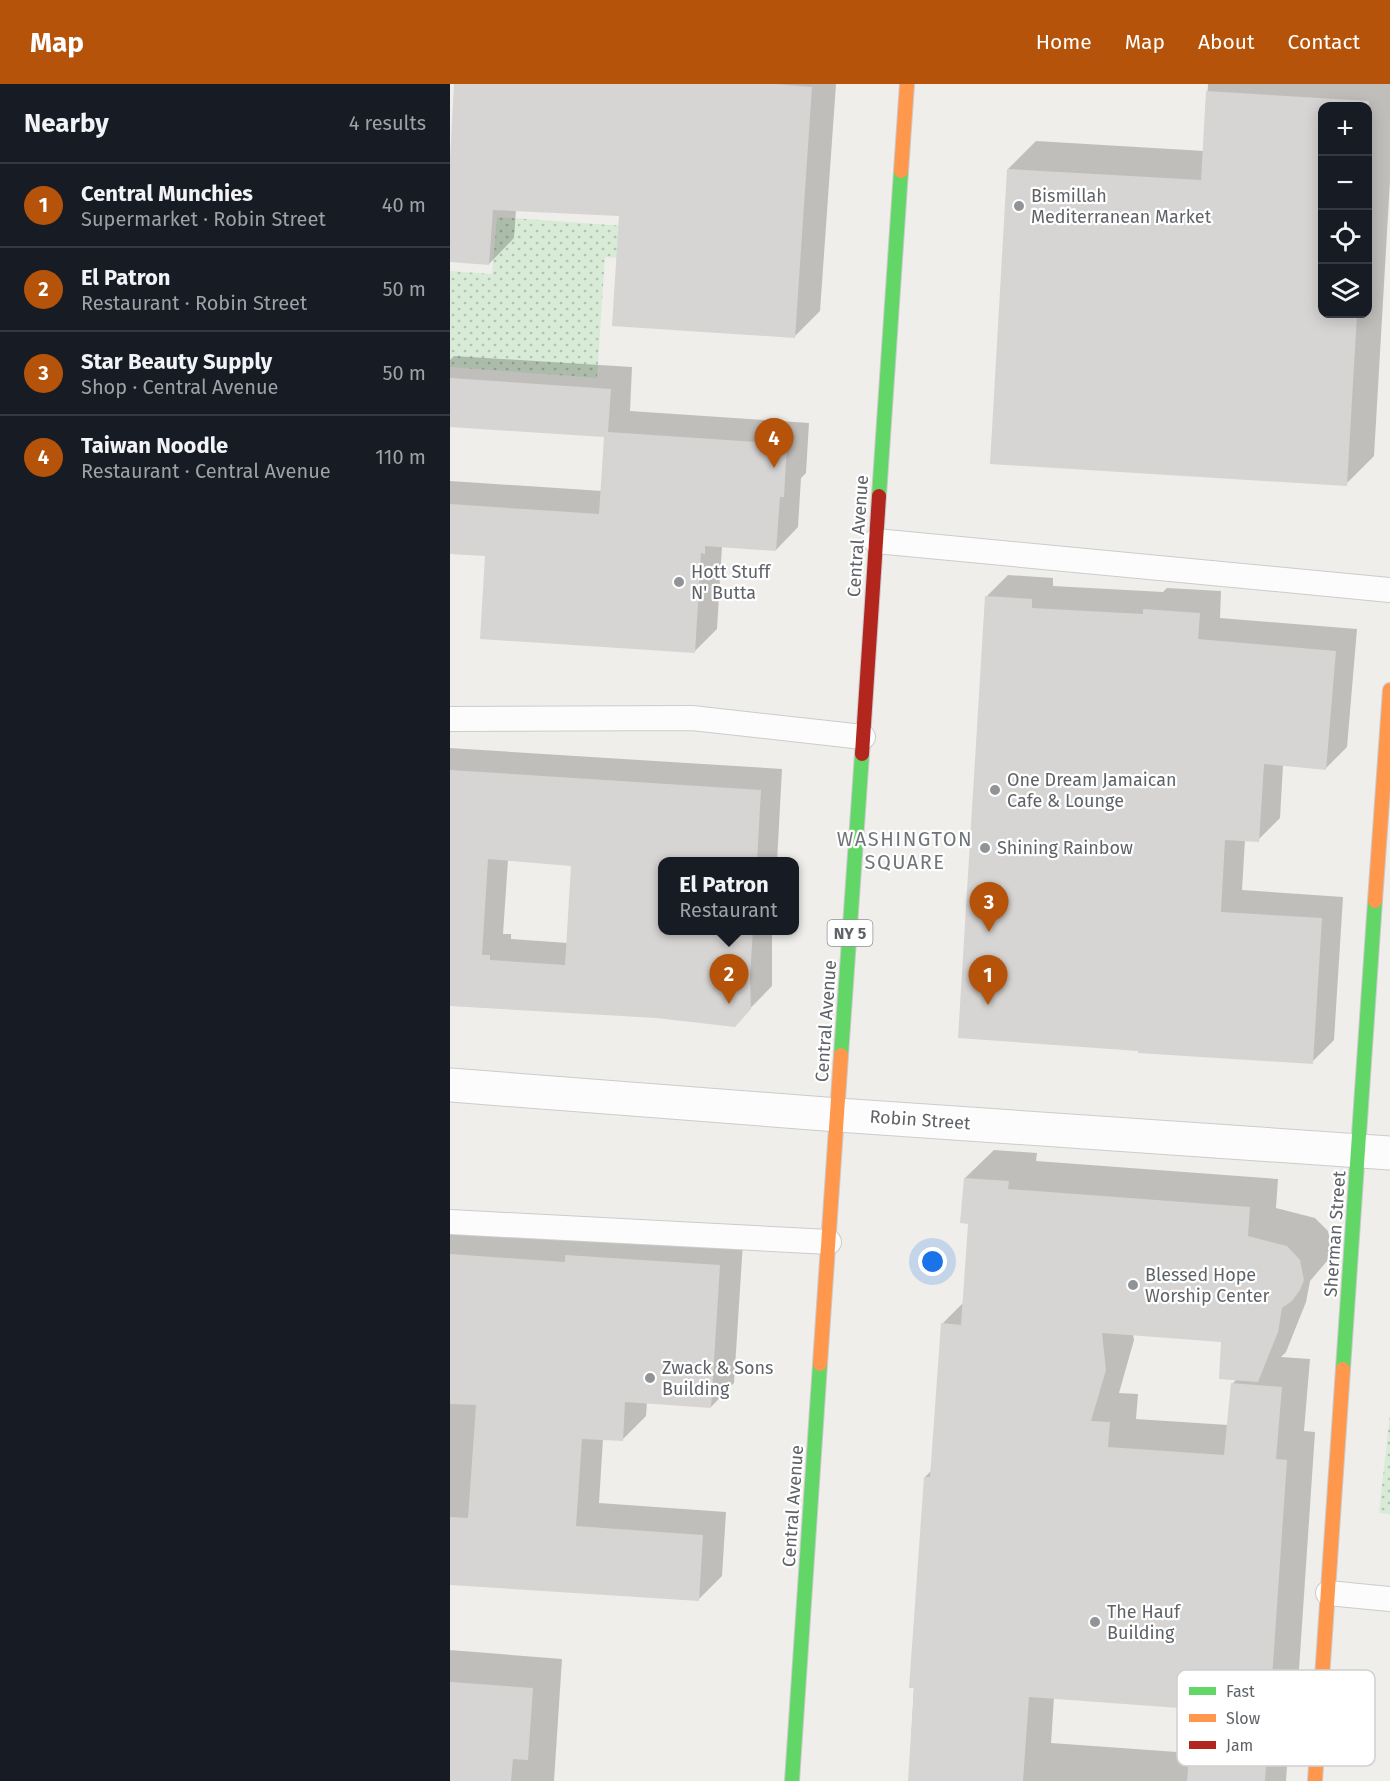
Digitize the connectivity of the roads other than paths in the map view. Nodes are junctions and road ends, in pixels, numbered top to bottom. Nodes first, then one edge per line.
1 (907, 84) edge
2 (876, 541) junction
3 (1390, 590) edge
4 (1390, 690) edge
5 (450, 718) edge
6 (863, 737) junction
7 (450, 1085) edge
8 (838, 1115) junction
9 (1375, 1152) edge
10 (450, 1222) edge
11 (829, 1242) junction
12 (1328, 1593) junction
13 (1390, 1599) edge
14 (1323, 1670) edge
15 (1316, 1766) edge
16 (792, 1781) edge
17 (1315, 1781) edge

1 - 2 main road, Central Avenue / NY 5
2 - 3 lane
2 - 6 main road, Central Avenue / NY 5
4 - 9 main road, Sherman Street
5 - 6 lane
6 - 8 main road, Central Avenue / NY 5
7 - 8 street, Robin Street
8 - 9 street, Robin Street
8 - 11 main road, Central Avenue / NY 5
9 - 12 main road, Sherman Street
10 - 11 lane
11 - 16 main road, Central Avenue / NY 5
12 - 13 lane
12 - 14 main road, Sherman Street
15 - 17 main road, Sherman Street

